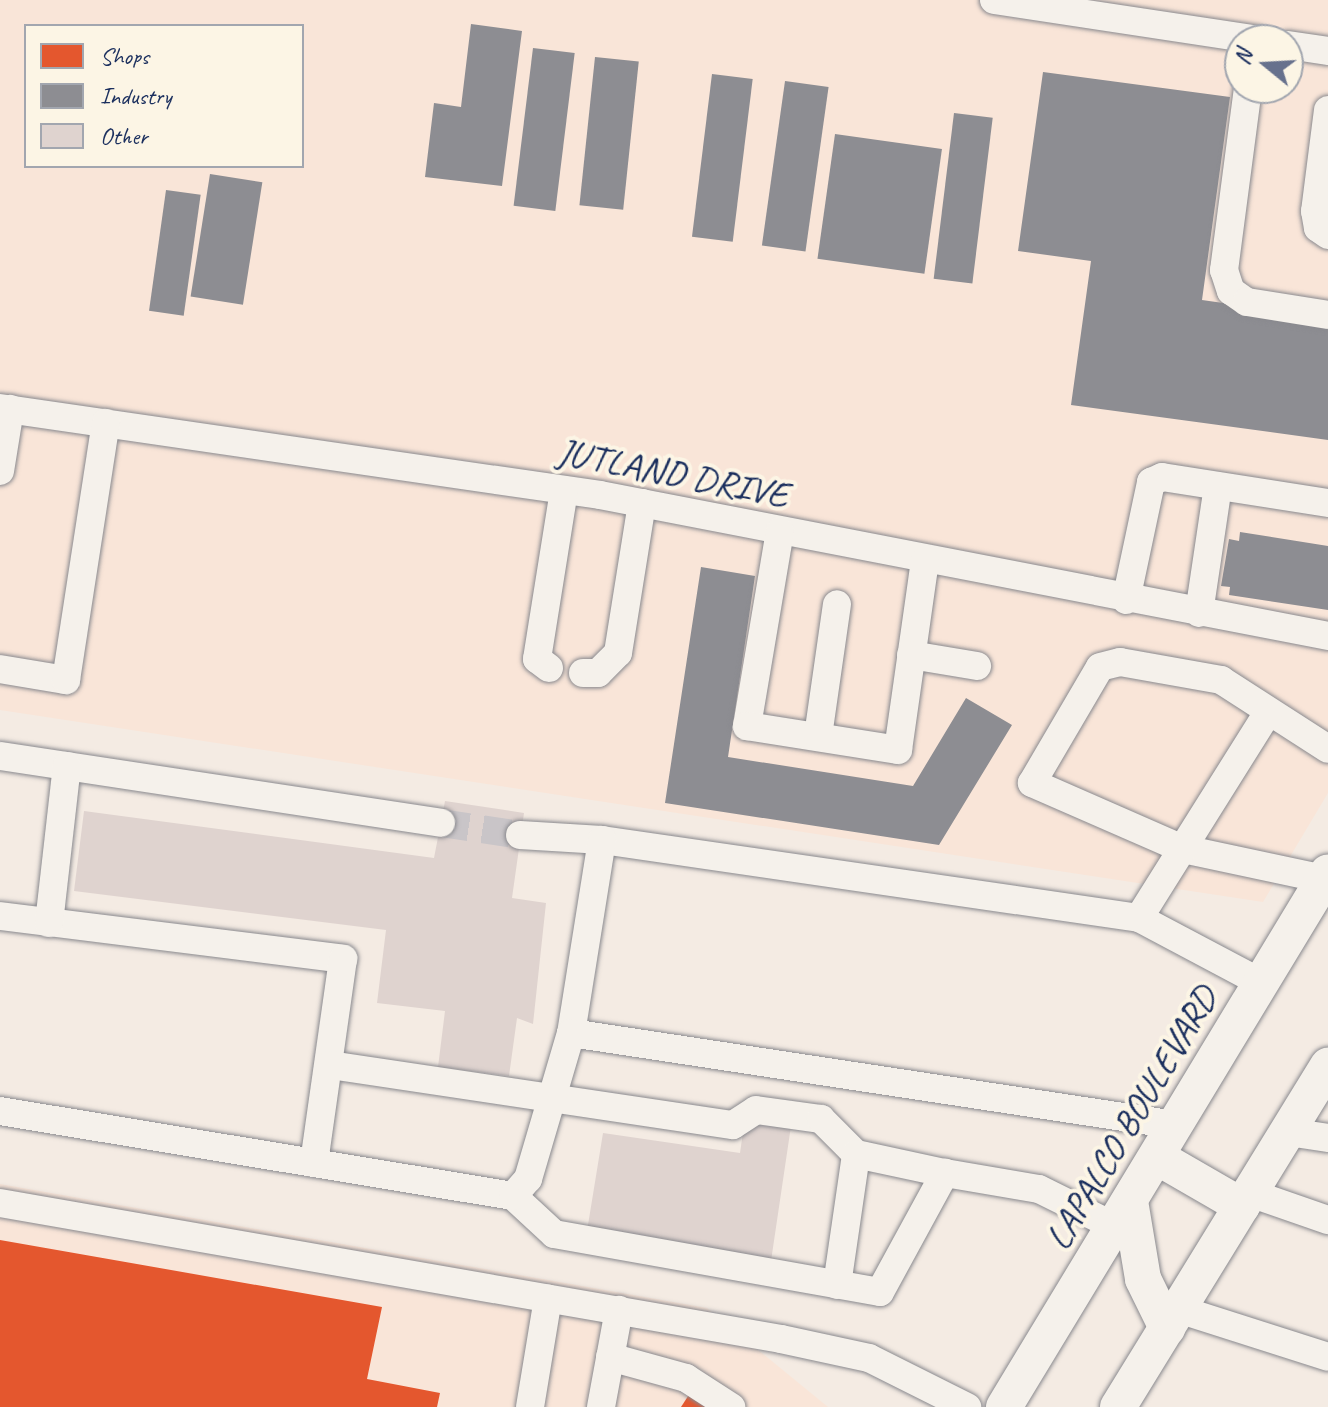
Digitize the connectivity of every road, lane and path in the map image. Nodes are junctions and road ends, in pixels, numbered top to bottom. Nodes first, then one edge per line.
1 (994, 0) edge
2 (1224, 35) edge
3 (1304, 47) edge
4 (1328, 51) edge
5 (1246, 104) edge
6 (1328, 110) edge
7 (1328, 235) edge
8 (1328, 315) edge
9 (5, 409) edge
10 (106, 423) junction
11 (0, 471) edge
12 (1218, 486) junction
13 (564, 490) junction
14 (642, 503) junction
15 (1328, 503) edge
16 (780, 531) junction
17 (925, 561) junction
18 (1126, 600) junction
19 (837, 604) dead end
20 (1199, 613) junction
21 (1328, 636) edge
22 (911, 655) junction
23 (977, 666) dead end
24 (549, 668) dead end
25 (0, 669) edge
26 (583, 673) dead end
27 (1268, 712) junction
28 (818, 736) junction
29 (1328, 749) edge
30 (0, 756) edge
31 (67, 766) junction
32 (441, 823) tunnel mouth
33 (520, 835) tunnel mouth
34 (602, 840) junction
35 (1183, 849) junction
36 (1326, 876) edge
37 (0, 916) edge
38 (1139, 918) junction
39 (49, 923) junction
40 (1262, 983) junction
41 (571, 1033) junction
42 (330, 1065) junction
43 (1328, 1065) edge
44 (552, 1098) junction
45 (0, 1111) edge
46 (1176, 1125) junction
47 (1288, 1132) junction
48 (1328, 1138) edge
49 (856, 1154) junction
50 (1157, 1157) junction
51 (314, 1163) junction
52 (945, 1173) junction
53 (513, 1196) junction
54 (1246, 1199) junction
55 (0, 1203) edge
56 (1122, 1214) junction
57 (1328, 1220) edge
58 (837, 1285) junction
59 (548, 1298) junction
60 (619, 1310) junction
61 (1172, 1318) junction
62 (610, 1357) junction
63 (1328, 1357) edge
64 (530, 1407) edge
65 (601, 1407) edge
66 (731, 1407) edge
67 (967, 1407) edge
68 (1004, 1407) edge
69 (1118, 1407) edge

1 - 2 street
3 - 4 street
5 - 8 street
6 - 7 street
9 - 10 street, JUTLAND DRIVE
9 - 11 street
10 - 13 street, JUTLAND DRIVE
10 - 25 street
12 - 15 street
12 - 18 street
12 - 20 street
13 - 14 street, JUTLAND DRIVE
13 - 24 street
14 - 16 street, JUTLAND DRIVE
14 - 26 street
16 - 17 street, JUTLAND DRIVE
16 - 28 street
17 - 18 street, JUTLAND DRIVE
17 - 22 street
18 - 20 street, JUTLAND DRIVE
19 - 28 street
20 - 21 street, JUTLAND DRIVE
22 - 23 street
22 - 28 street
27 - 29 street
27 - 35 street
27 - 35 street
30 - 31 street
31 - 32 street
31 - 39 street
33 - 34 street
34 - 38 street
34 - 41 street
35 - 36 street
35 - 38 street
36 - 40 main road, LAPALCO BOULEVARD
37 - 39 street
38 - 40 street
39 - 42 street
40 - 46 main road, LAPALCO BOULEVARD
41 - 44 street
41 - 46 street
42 - 44 street
42 - 51 street
43 - 47 main road
44 - 49 street
44 - 53 street
45 - 51 street
46 - 50 main road, LAPALCO BOULEVARD
47 - 48 street
47 - 54 main road
49 - 52 street
49 - 58 street
50 - 54 main road
50 - 56 main road, LAPALCO BOULEVARD
51 - 53 street
52 - 56 street
52 - 58 street
53 - 58 street
54 - 57 street
54 - 61 main road
55 - 59 street
56 - 61 main road
56 - 68 main road, LAPALCO BOULEVARD
59 - 60 street
59 - 64 street
60 - 62 street
60 - 67 street
61 - 63 street
61 - 69 main road
62 - 65 street
62 - 66 street

